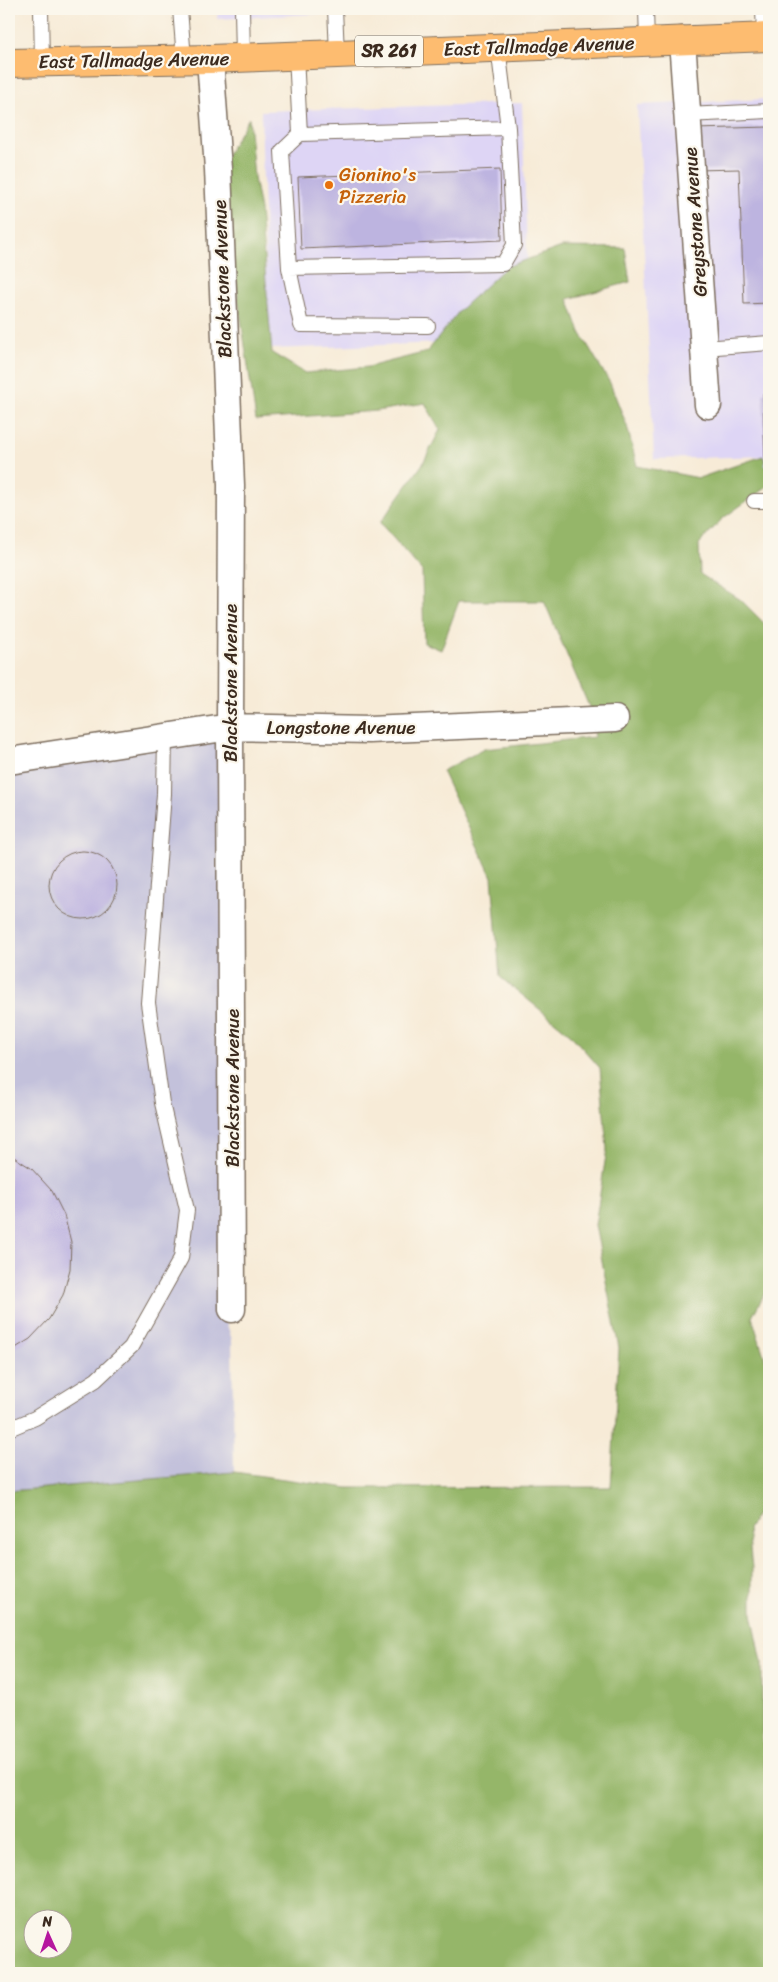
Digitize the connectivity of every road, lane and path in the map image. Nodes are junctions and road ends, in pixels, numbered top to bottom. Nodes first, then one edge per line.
1 (41, 9) edge
2 (180, 9) edge
3 (242, 9) edge
4 (335, 9) edge
5 (646, 9) edge
6 (764, 9) edge
7 (767, 37) edge
8 (682, 40) junction
9 (647, 42) junction
10 (498, 47) junction
11 (336, 53) junction
12 (296, 55) junction
13 (243, 57) junction
14 (197, 59) junction
15 (42, 62) junction
16 (9, 63) edge
17 (769, 111) edge
18 (687, 115) junction
19 (508, 128) junction
20 (300, 134) junction
21 (289, 268) junction
22 (428, 326) dead end
23 (769, 343) edge
24 (704, 348) junction
25 (708, 404) dead end
26 (754, 501) dead end
27 (769, 501) edge
28 (615, 719) dead end
29 (230, 727) junction
30 (166, 736) junction
31 (9, 761) edge
32 (232, 1309) dead end
33 (9, 1429) edge

1 - 15 lane
2 - 14 lane
3 - 13 lane
4 - 11 lane
5 - 9 lane
6 - 7 lane
7 - 8 main road, East Tallmadge Avenue / SR 261
8 - 9 main road, East Tallmadge Avenue / SR 261
8 - 18 street, Greystone Avenue
9 - 10 main road, East Tallmadge Avenue / SR 261
10 - 11 main road, East Tallmadge Avenue / SR 261
10 - 19 lane
11 - 12 main road, East Tallmadge Avenue / SR 261
12 - 13 main road, East Tallmadge Avenue / SR 261
12 - 20 lane
13 - 14 main road, East Tallmadge Avenue / SR 261
14 - 15 main road, East Tallmadge Avenue / SR 261
14 - 29 street, Blackstone Avenue
15 - 16 main road, East Tallmadge Avenue / SR 261
17 - 18 lane
18 - 24 street, Greystone Avenue
19 - 20 lane
19 - 21 lane
20 - 21 lane
21 - 22 lane
23 - 24 lane
24 - 25 street, Greystone Avenue
26 - 27 lane
28 - 29 street, Longstone Avenue
29 - 30 street, Longstone Avenue
29 - 32 street, Blackstone Avenue
30 - 31 street, Longstone Avenue
30 - 33 lane

